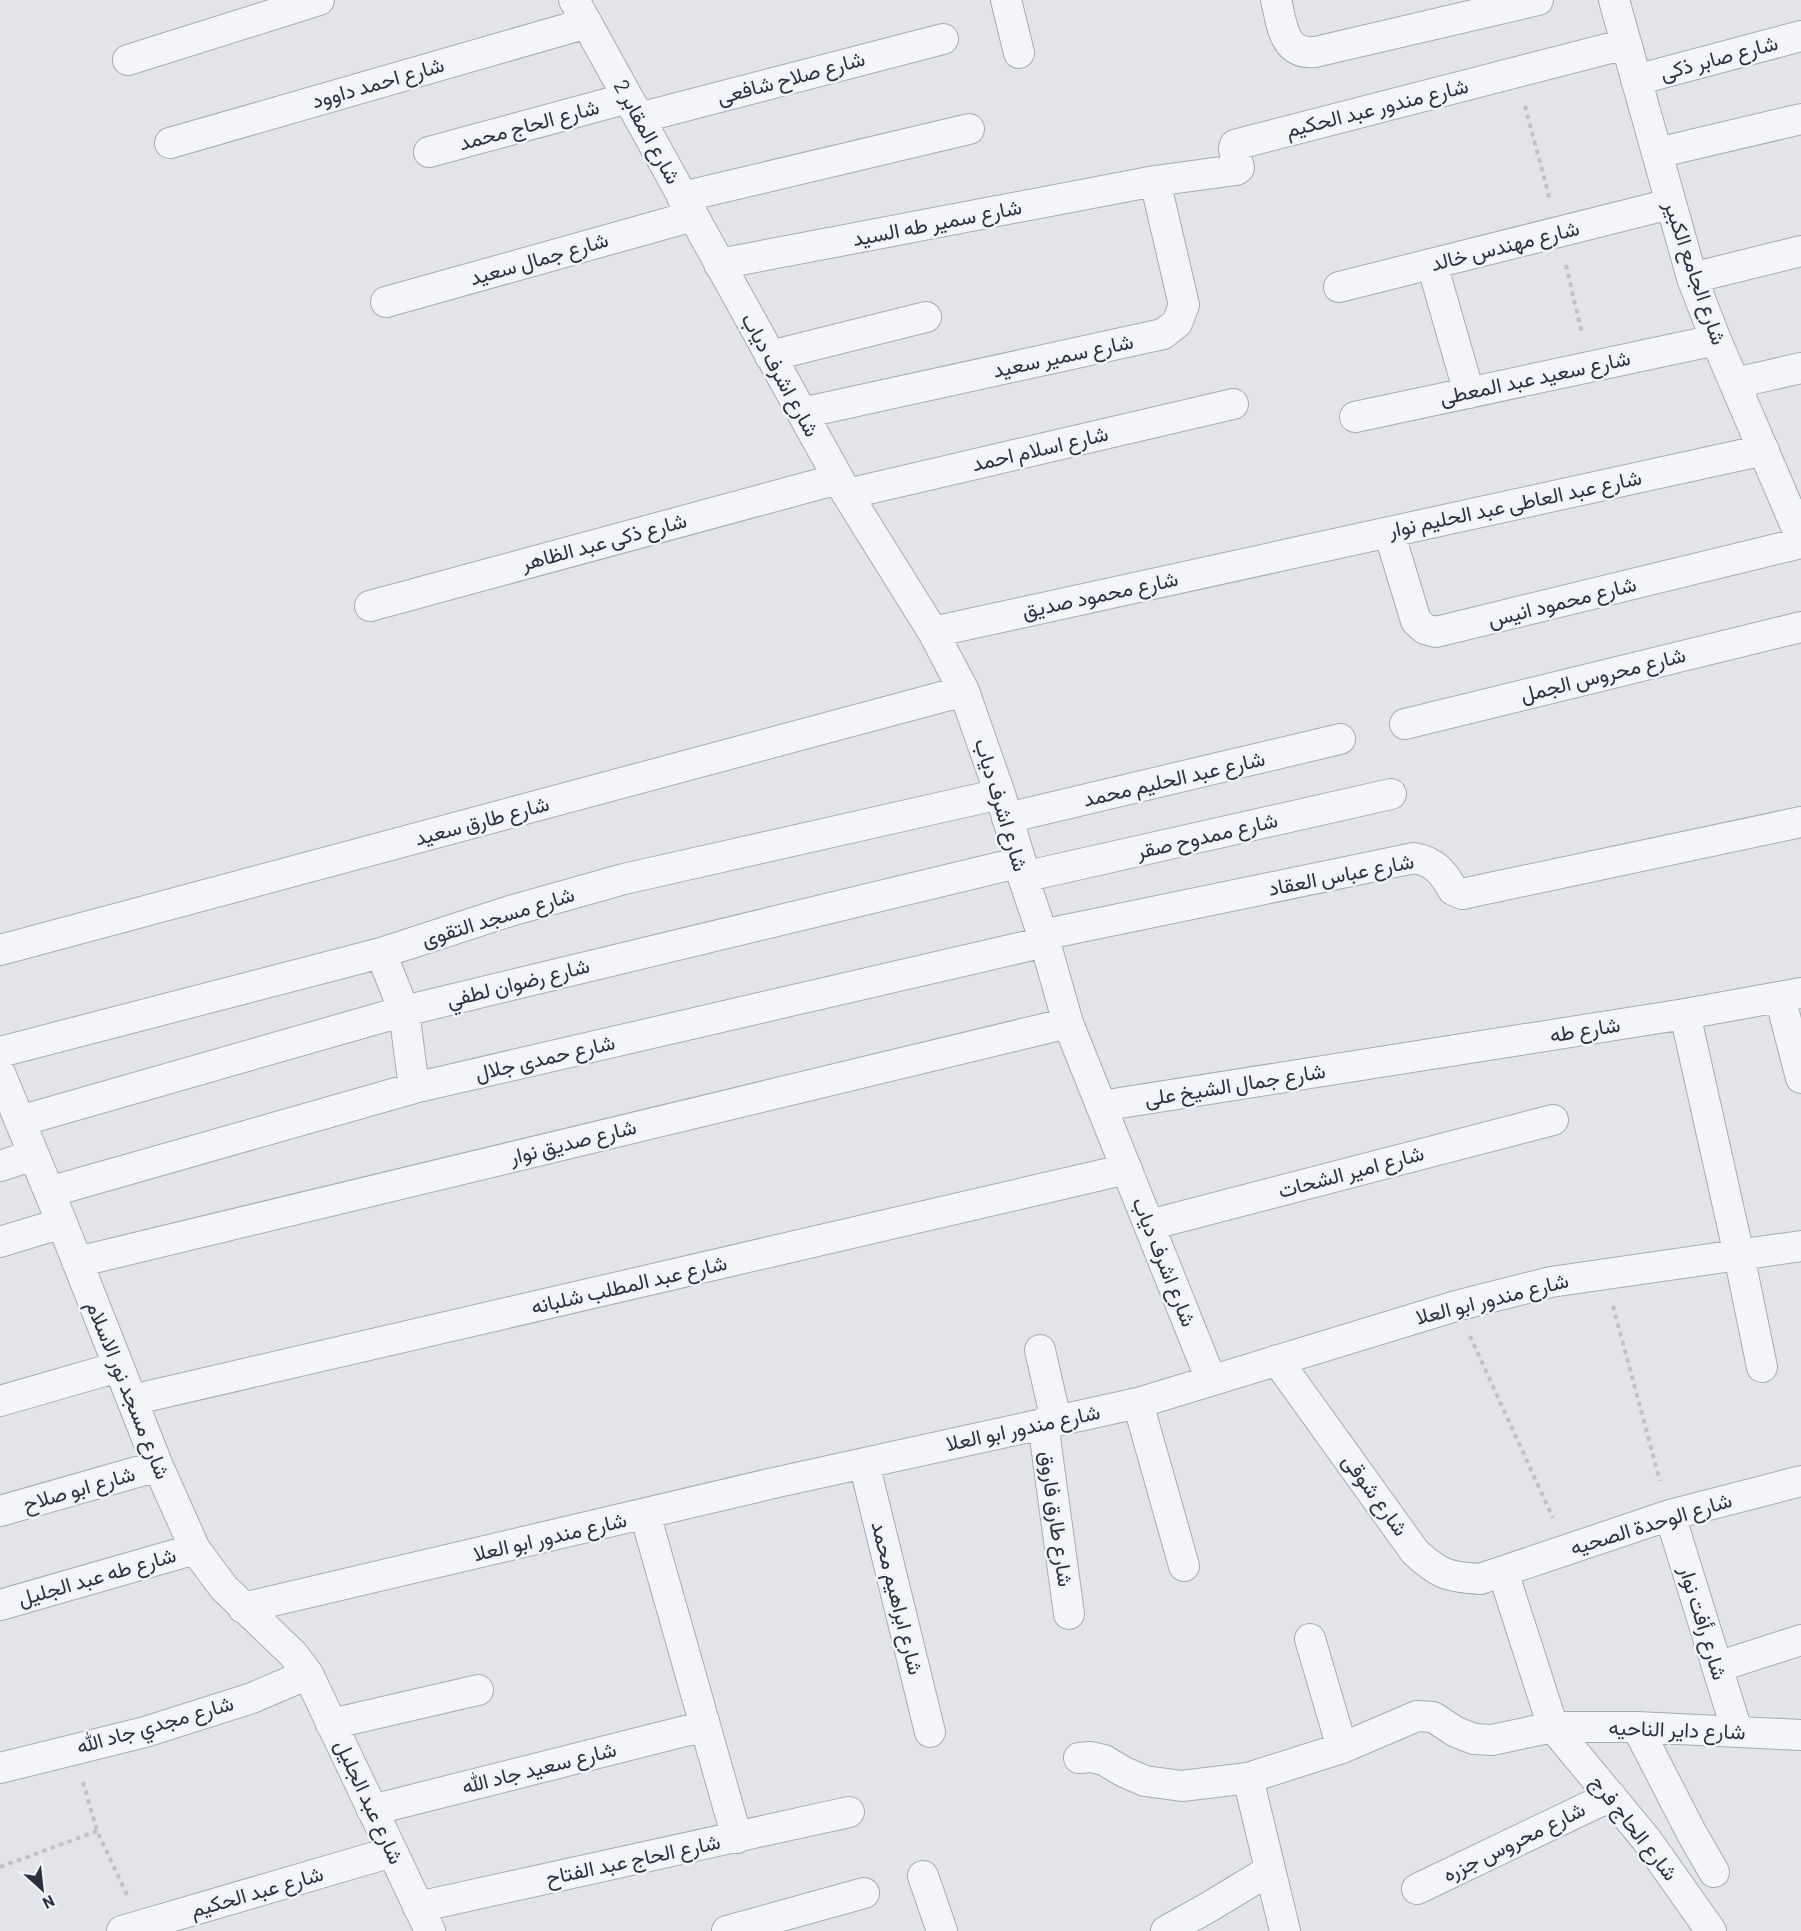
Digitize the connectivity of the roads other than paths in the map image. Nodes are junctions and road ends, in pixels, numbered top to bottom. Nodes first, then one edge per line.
1 (319, 0) edge
2 (1006, 0) edge
3 (1276, 0) edge
4 (1538, 0) edge
5 (1614, 0) edge
6 (586, 8) edge
7 (1801, 36) edge
8 (943, 39) dead end
9 (1626, 44) junction
10 (1019, 53) dead end
11 (128, 60) dead end
12 (1636, 80) junction
13 (633, 108) junction
14 (1801, 118) edge
15 (969, 129) dead end
16 (170, 143) dead end
17 (429, 152) dead end
18 (1657, 153) junction
19 (1155, 181) junction
20 (1670, 204) junction
21 (688, 207) junction
22 (1801, 250) edge
23 (719, 264) junction
24 (1432, 264) junction
25 (1692, 278) junction
26 (1340, 287) dead end
27 (386, 302) dead end
28 (926, 317) dead end
29 (1716, 340) junction
30 (770, 356) junction
31 (1801, 368) edge
32 (1735, 383) junction
33 (1469, 393) junction
34 (1233, 404) dead end
35 (801, 413) junction
36 (1355, 417) dead end
37 (1764, 450) junction
38 (843, 487) junction
39 (1799, 528) edge
40 (1389, 532) junction
41 (1267, 559) joint
42 (370, 606) dead end
43 (1801, 627) edge
44 (933, 632) junction
45 (964, 691) junction
46 (1405, 724) dead end
47 (1340, 739) dead end
48 (1391, 794) dead end
49 (1003, 806) junction
50 (1801, 822) edge
51 (1022, 869) junction
52 (1043, 939) junction
53 (0, 950) edge
54 (381, 953) junction
55 (1791, 995) edge
56 (404, 1011) junction
57 (1685, 1014) junction
58 (1068, 1023) junction
59 (0, 1052) edge
60 (1368, 1064) joint
61 (0, 1073) edge
62 (1801, 1078) edge
63 (414, 1088) junction
64 (1101, 1106) junction
65 (1553, 1119) dead end
66 (20, 1121) junction
67 (34, 1155) junction
68 (0, 1166) edge
69 (1127, 1169) junction
70 (49, 1192) junction
71 (62, 1223) junction
72 (1149, 1225) junction
73 (0, 1242) edge
74 (1801, 1246) edge
75 (1739, 1255) junction
76 (77, 1262) junction
77 (1040, 1350) dead end
78 (1277, 1360) junction
79 (118, 1367) junction
80 (1762, 1367) dead end
81 (1211, 1380) junction
82 (132, 1400) junction
83 (0, 1401) edge
84 (1138, 1403) junction
85 (1049, 1422) junction
86 (864, 1463) junction
87 (158, 1466) junction
88 (1801, 1481) edge
89 (0, 1512) edge
90 (645, 1514) junction
91 (1670, 1515) junction
92 (195, 1549) junction
93 (1184, 1566) dead end
94 (1503, 1572) junction
95 (0, 1605) edge
96 (243, 1608) junction
97 (1069, 1614) dead end
98 (1310, 1639) dead end
99 (1801, 1640) edge
100 (1717, 1667) junction
101 (308, 1674) junction
102 (477, 1690) dead end
103 (332, 1724) junction
104 (705, 1726) junction
105 (1553, 1727) junction
106 (1637, 1727) junction
107 (1737, 1731) junction
108 (930, 1732) dead end
109 (1801, 1735) edge
110 (1342, 1748) junction
111 (1079, 1758) dead end
112 (0, 1768) edge
113 (1248, 1778) junction
114 (1611, 1796) junction
115 (372, 1810) junction
116 (849, 1812) dead end
117 (737, 1838) junction
118 (392, 1852) junction
119 (1270, 1870) junction
120 (1714, 1872) dead end
121 (923, 1876) dead end
122 (1417, 1888) dead end
123 (864, 1893) dead end
124 (424, 1919) edge
125 (131, 1928) edge
126 (727, 1931) edge
127 (942, 1931) edge
128 (1166, 1931) edge
129 (1285, 1931) edge
130 (1710, 1931) edge

1 - 11 street
2 - 10 street
3 - 4 street
5 - 9 street, شارع الجامع الكبير
6 - 13 street, شارع المقابر 2
6 - 16 street, شارع احمد داوود
7 - 12 street, شارع صابر ذكى
8 - 13 street, شارع صلاح شافعى
9 - 12 street, شارع الجامع الكبير
9 - 19 street, شارع مندور عبد الحكيم
12 - 18 street, شارع الجامع الكبير
13 - 17 street, شارع الحاج محمد
13 - 21 street, شارع المقابر 2
14 - 18 street
15 - 21 street, شارع جمال سعيد
18 - 20 street, شارع الجامع الكبير
19 - 23 street, شارع سمير طه السيد
19 - 35 street, شارع سمير سعيد
20 - 24 street, شارع مهندس خالد
20 - 25 street, شارع الجامع الكبير
21 - 23 street, شارع المقابر 2
21 - 27 street, شارع جمال سعيد
22 - 25 street
23 - 30 street, شارع اشرف دياب
24 - 26 street, شارع مهندس خالد
24 - 33 street
25 - 29 street, شارع الجامع الكبير
28 - 30 street
29 - 32 street, شارع الجامع الكبير
29 - 33 street, شارع سعيد عبد المعطى
30 - 35 street, شارع اشرف دياب
31 - 32 street
32 - 37 street, شارع الجامع الكبير
33 - 36 street, شارع سعيد عبد المعطى
34 - 38 street, شارع اسلام احمد
35 - 38 street, شارع اشرف دياب
37 - 39 street, شارع الجامع الكبير
37 - 40 street, شارع عبد العاطى عبد الحليم نوار
38 - 42 street, شارع ذكى عبد الظاهر
38 - 44 street, شارع اشرف دياب
39 - 40 street, شارع محمود انيس
40 - 41 street, شارع عبد العاطى عبد الحليم نوار
41 - 44 street, شارع محمود صديق
43 - 46 street, شارع محروس الجمل
44 - 45 street, شارع اشرف دياب
45 - 49 street, شارع اشرف دياب
45 - 53 street, شارع طارق سعيد
47 - 49 street, شارع عبد الحليم محمد
48 - 51 street, شارع ممدوح صقر
49 - 51 street, شارع اشرف دياب
49 - 54 street, شارع مسجد التقوى
50 - 52 street, شارع عباس العقاد
51 - 52 street, شارع اشرف دياب
51 - 56 street, شارع رضوان لطفي
52 - 58 street, شارع اشرف دياب
52 - 63 street, شارع حمدى جلال
54 - 56 street
54 - 59 street, شارع مسجد التقوى
55 - 57 street, شارع طه
55 - 62 street
56 - 63 street
56 - 66 street, شارع رضوان لطفي
57 - 60 street, شارع طه
57 - 75 street
58 - 64 street, شارع اشرف دياب
58 - 76 street, شارع صديق نوار
60 - 64 street, شارع جمال الشيخ على
61 - 66 street, شارع مسجد نور الاسلام
63 - 70 street, شارع حمدى جلال
64 - 69 street, شارع اشرف دياب
65 - 72 street, شارع امير الشحات
66 - 67 street, شارع مسجد نور الاسلام
67 - 68 street
67 - 70 street, شارع مسجد نور الاسلام
69 - 72 street, شارع اشرف دياب
69 - 82 street, شارع عبد المطلب شلبانه
70 - 71 street, شارع مسجد نور الاسلام
71 - 73 street
71 - 76 street, شارع مسجد نور الاسلام
72 - 81 street, شارع اشرف دياب
74 - 75 street, شارع مندور ابو العلا
75 - 78 street, شارع مندور ابو العلا
75 - 80 street
76 - 79 street, شارع مسجد نور الاسلام
77 - 85 street
78 - 81 street, شارع مندور ابو العلا
78 - 94 street, شارع شوقى
79 - 82 street, شارع مسجد نور الاسلام
79 - 83 street
81 - 84 street, شارع مندور ابو العلا
82 - 87 street, شارع مسجد نور الاسلام
84 - 85 street, شارع مندور ابو العلا
84 - 93 street
85 - 86 street, شارع مندور ابو العلا
85 - 97 street, شارع طارق فاروق
86 - 90 street, شارع مندور ابو العلا
86 - 108 street, شارع ابراهيم محمد
87 - 89 street, شارع ابو صلاح
87 - 92 street, شارع مسجد نور الاسلام
88 - 91 street, شارع الوحدة الصحيه
90 - 96 street, شارع مندور ابو العلا
90 - 104 street
91 - 94 street, شارع الوحدة الصحيه
91 - 100 street, شارع رأفت نوار
92 - 95 street, شارع طه عبد الجليل
92 - 96 street, شارع مسجد نور الاسلام
94 - 105 street
96 - 101 street, شارع مسجد نور الاسلام
98 - 110 street
99 - 100 street
100 - 107 street, شارع رأفت نوار
101 - 103 street, شارع عبد الجليل
101 - 112 street, شارع مجدي جاد الله
102 - 103 street
103 - 115 street, شارع عبد الجليل
104 - 115 street, شارع سعيد جاد الله
104 - 117 street
105 - 106 street, شارع داير الناحيه
105 - 110 street, شارع داير الناحيه
105 - 114 street, شارع الحاج فرج
106 - 107 street, شارع داير الناحيه
106 - 120 street
107 - 109 street, شارع داير الناحيه
110 - 113 street, شارع داير الناحيه
111 - 113 street, شارع داير الناحيه
113 - 119 street
114 - 122 street, شارع محروس جزره
114 - 130 street, شارع الحاج فرج
115 - 118 street, شارع عبد الجليل
116 - 117 street, شارع الحاج عبد الفتاح
117 - 124 street, شارع الحاج عبد الفتاح
118 - 124 street, شارع عبد الجليل
118 - 125 street, شارع عبد الحكيم
119 - 128 street
119 - 129 street
121 - 127 street
123 - 126 street

